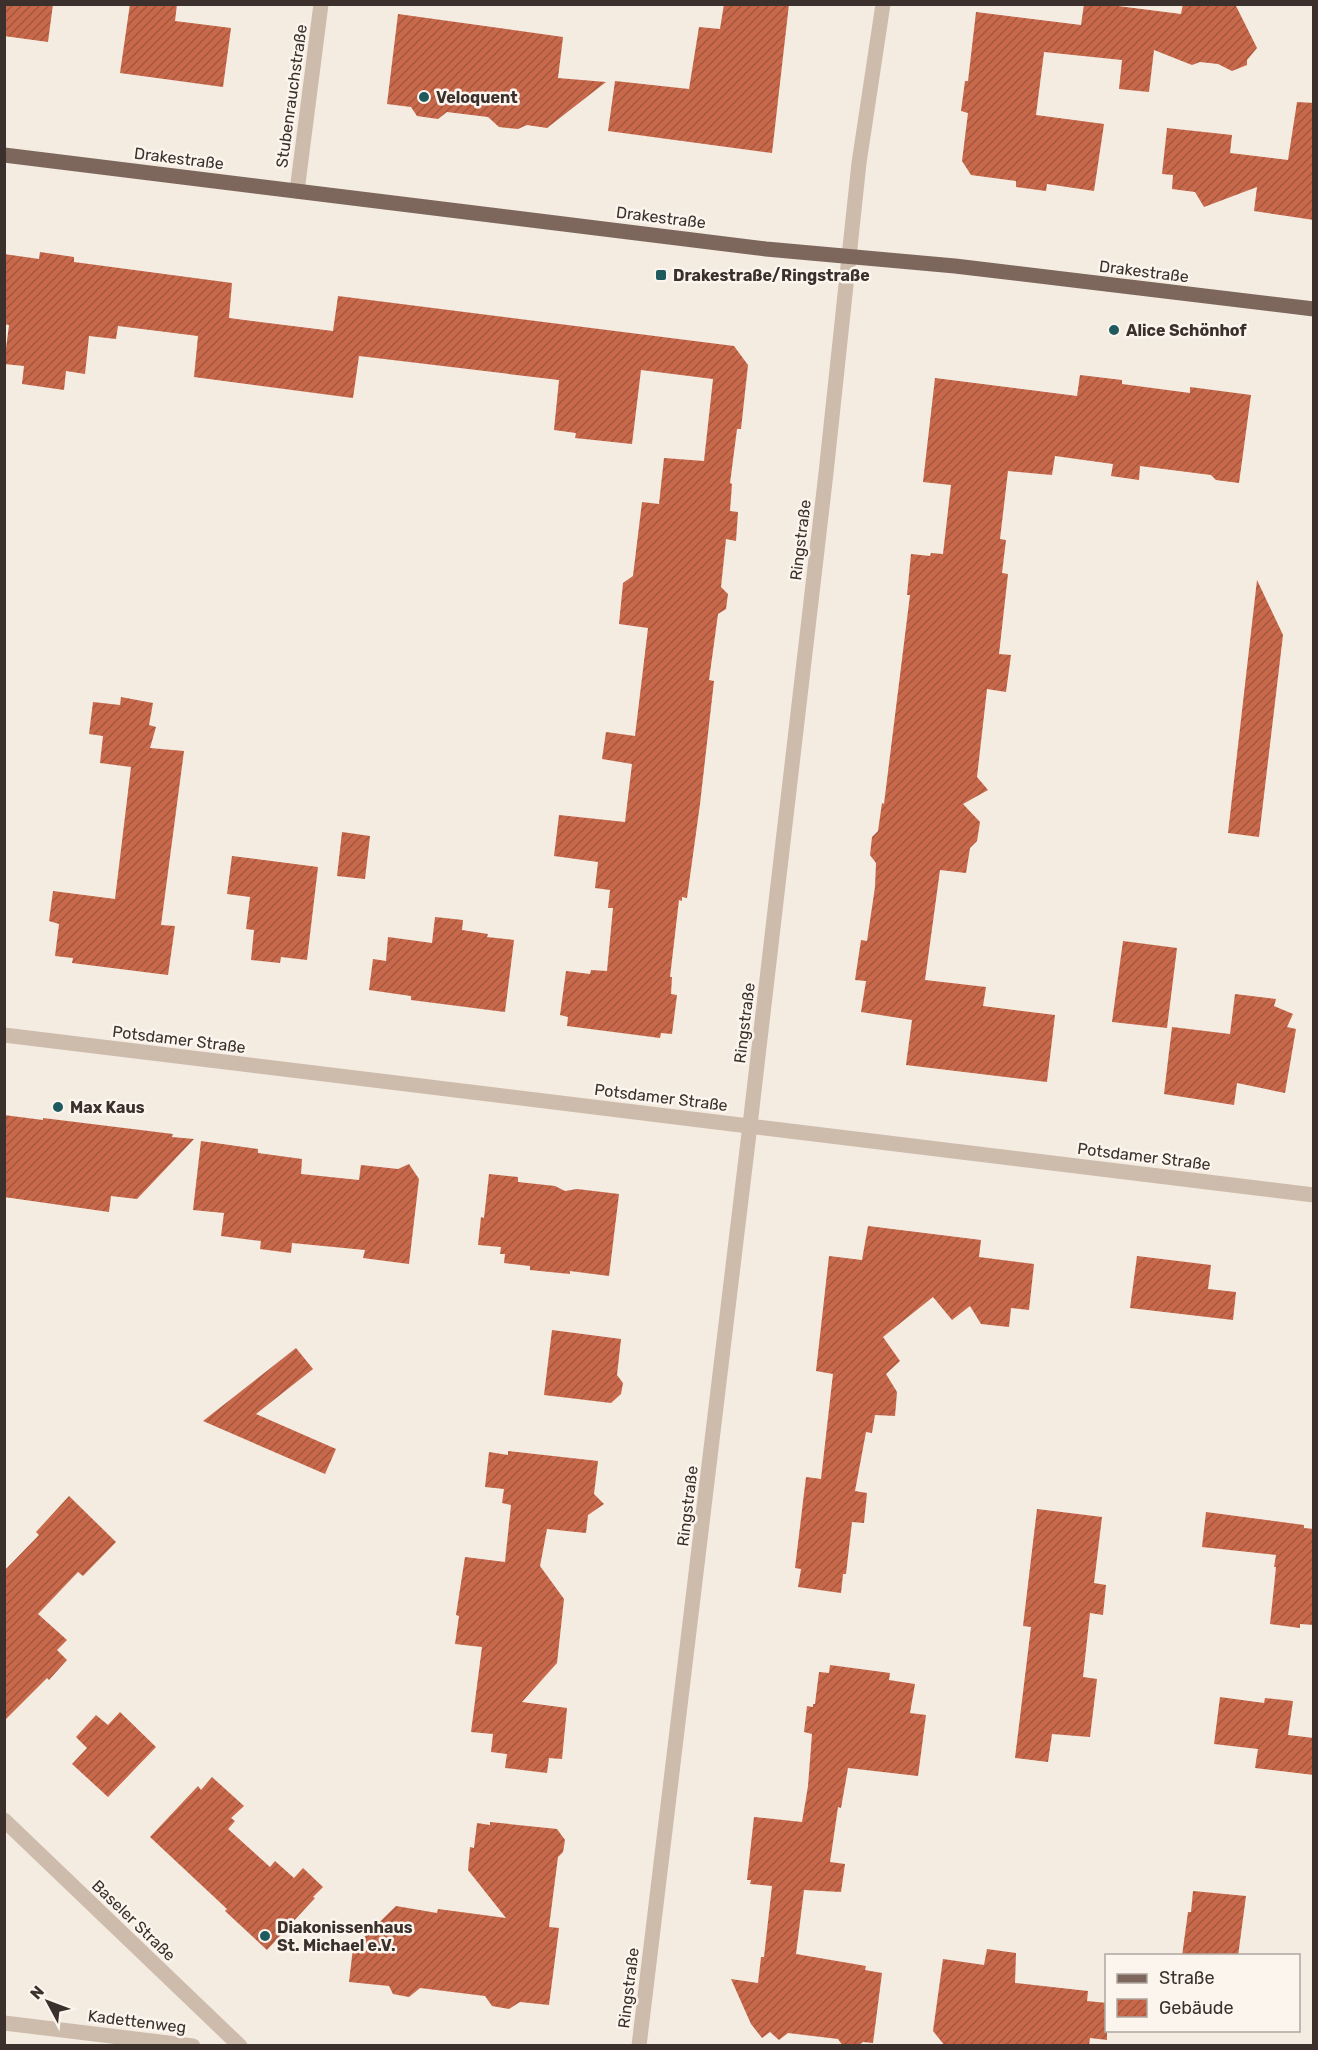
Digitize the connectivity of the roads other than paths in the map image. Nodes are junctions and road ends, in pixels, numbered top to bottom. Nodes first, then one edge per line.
1 (321, 4) edge
2 (883, 4) edge
3 (4, 155) edge
4 (297, 191) junction
5 (848, 256) junction
6 (1314, 309) edge
7 (4, 1035) edge
8 (750, 1125) junction
9 (1314, 1195) edge
10 (4, 1821) edge
11 (4, 2023) edge
12 (193, 2046) edge
13 (240, 2046) edge
14 (639, 2046) edge

1 - 4 street, Stubenrauchstraße
2 - 5 street, Ringstraße
3 - 4 main road, Drakestraße
4 - 5 main road, Drakestraße
5 - 6 main road, Drakestraße
5 - 8 street, Ringstraße
7 - 8 street, Potsdamer Straße
8 - 9 street, Potsdamer Straße
8 - 14 street, Ringstraße
10 - 13 street, Baseler Straße
11 - 12 street, Kadettenweg

